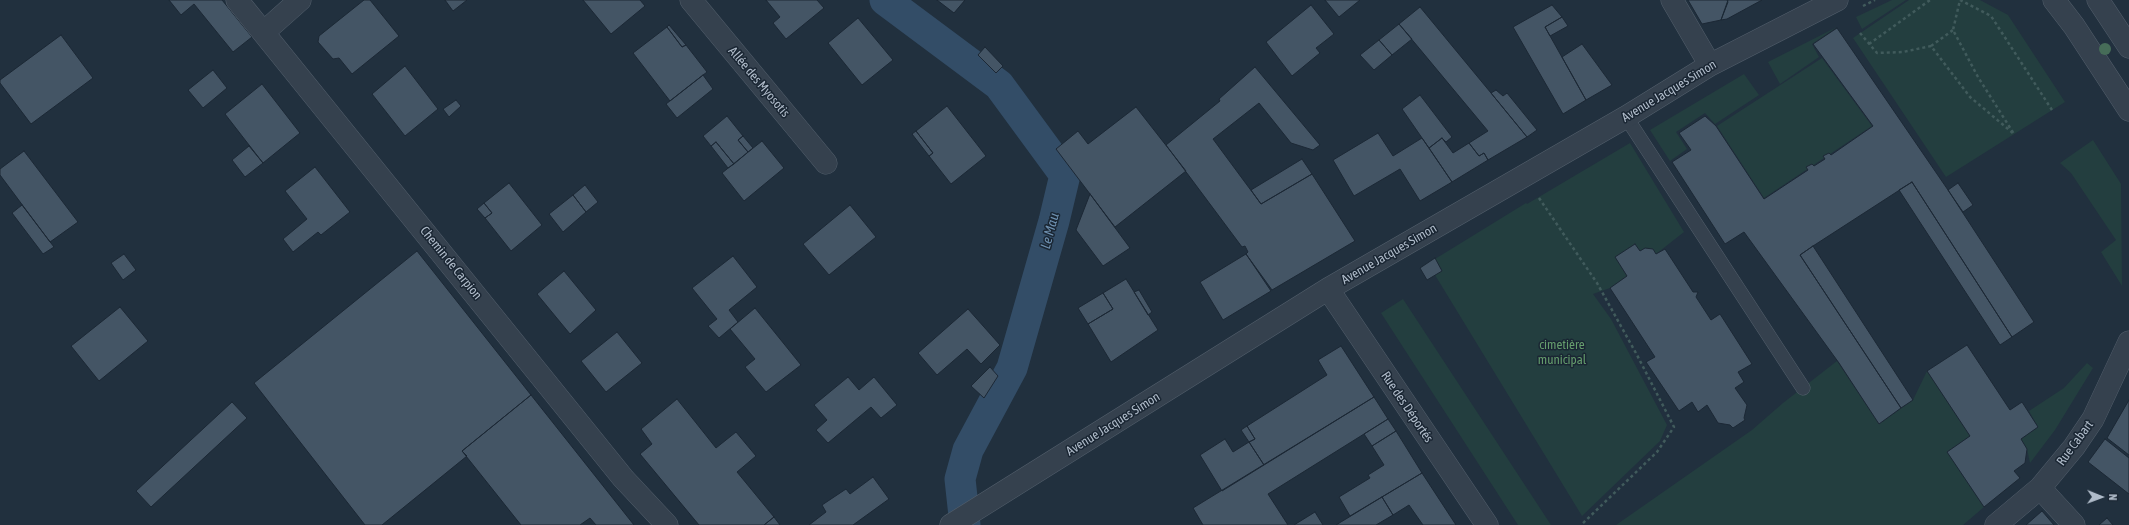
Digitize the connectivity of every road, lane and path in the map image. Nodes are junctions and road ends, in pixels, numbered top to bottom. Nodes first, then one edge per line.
1 (237, 0) edge
2 (300, 0) edge
3 (691, 0) edge
4 (1672, 0) edge
5 (1837, 0) edge
6 (1930, 0) edge
7 (1959, 0) edge
8 (2054, 0) edge
9 (2098, 0) edge
10 (1953, 30) junction
11 (264, 32) junction
12 (1860, 33) dead end
13 (1869, 44) junction
14 (1930, 46) junction
15 (2129, 47) edge
16 (1710, 65) junction
17 (2052, 110) dead end
18 (2129, 110) edge
19 (1626, 117) junction
20 (826, 164) dead end
21 (1539, 197) dead end
22 (1328, 289) junction
23 (2129, 342) edge
24 (1803, 388) dead end
25 (2040, 488) junction
26 (667, 525) edge
27 (951, 525) edge
28 (1487, 525) edge
29 (1581, 525) edge
30 (1996, 525) edge
31 (2074, 525) edge

1 - 11 street, Chemin de Carpion
2 - 11 street
3 - 20 street, Allée des Myosotis
4 - 16 street
5 - 16 street, Avenue Jacques Simon
6 - 13 path
7 - 10 path
7 - 17 path
8 - 18 street
9 - 15 street
10 - 14 path
10 - 14 path
11 - 26 street, Chemin de Carpion
12 - 13 path
13 - 14 path
16 - 19 street, Avenue Jacques Simon
19 - 22 street, Avenue Jacques Simon
19 - 24 lane
21 - 29 path
22 - 27 street, Avenue Jacques Simon
22 - 28 street, Rue des Déportés
23 - 25 street, Rue Cabart
25 - 30 street, Rue Cabart
25 - 31 street

